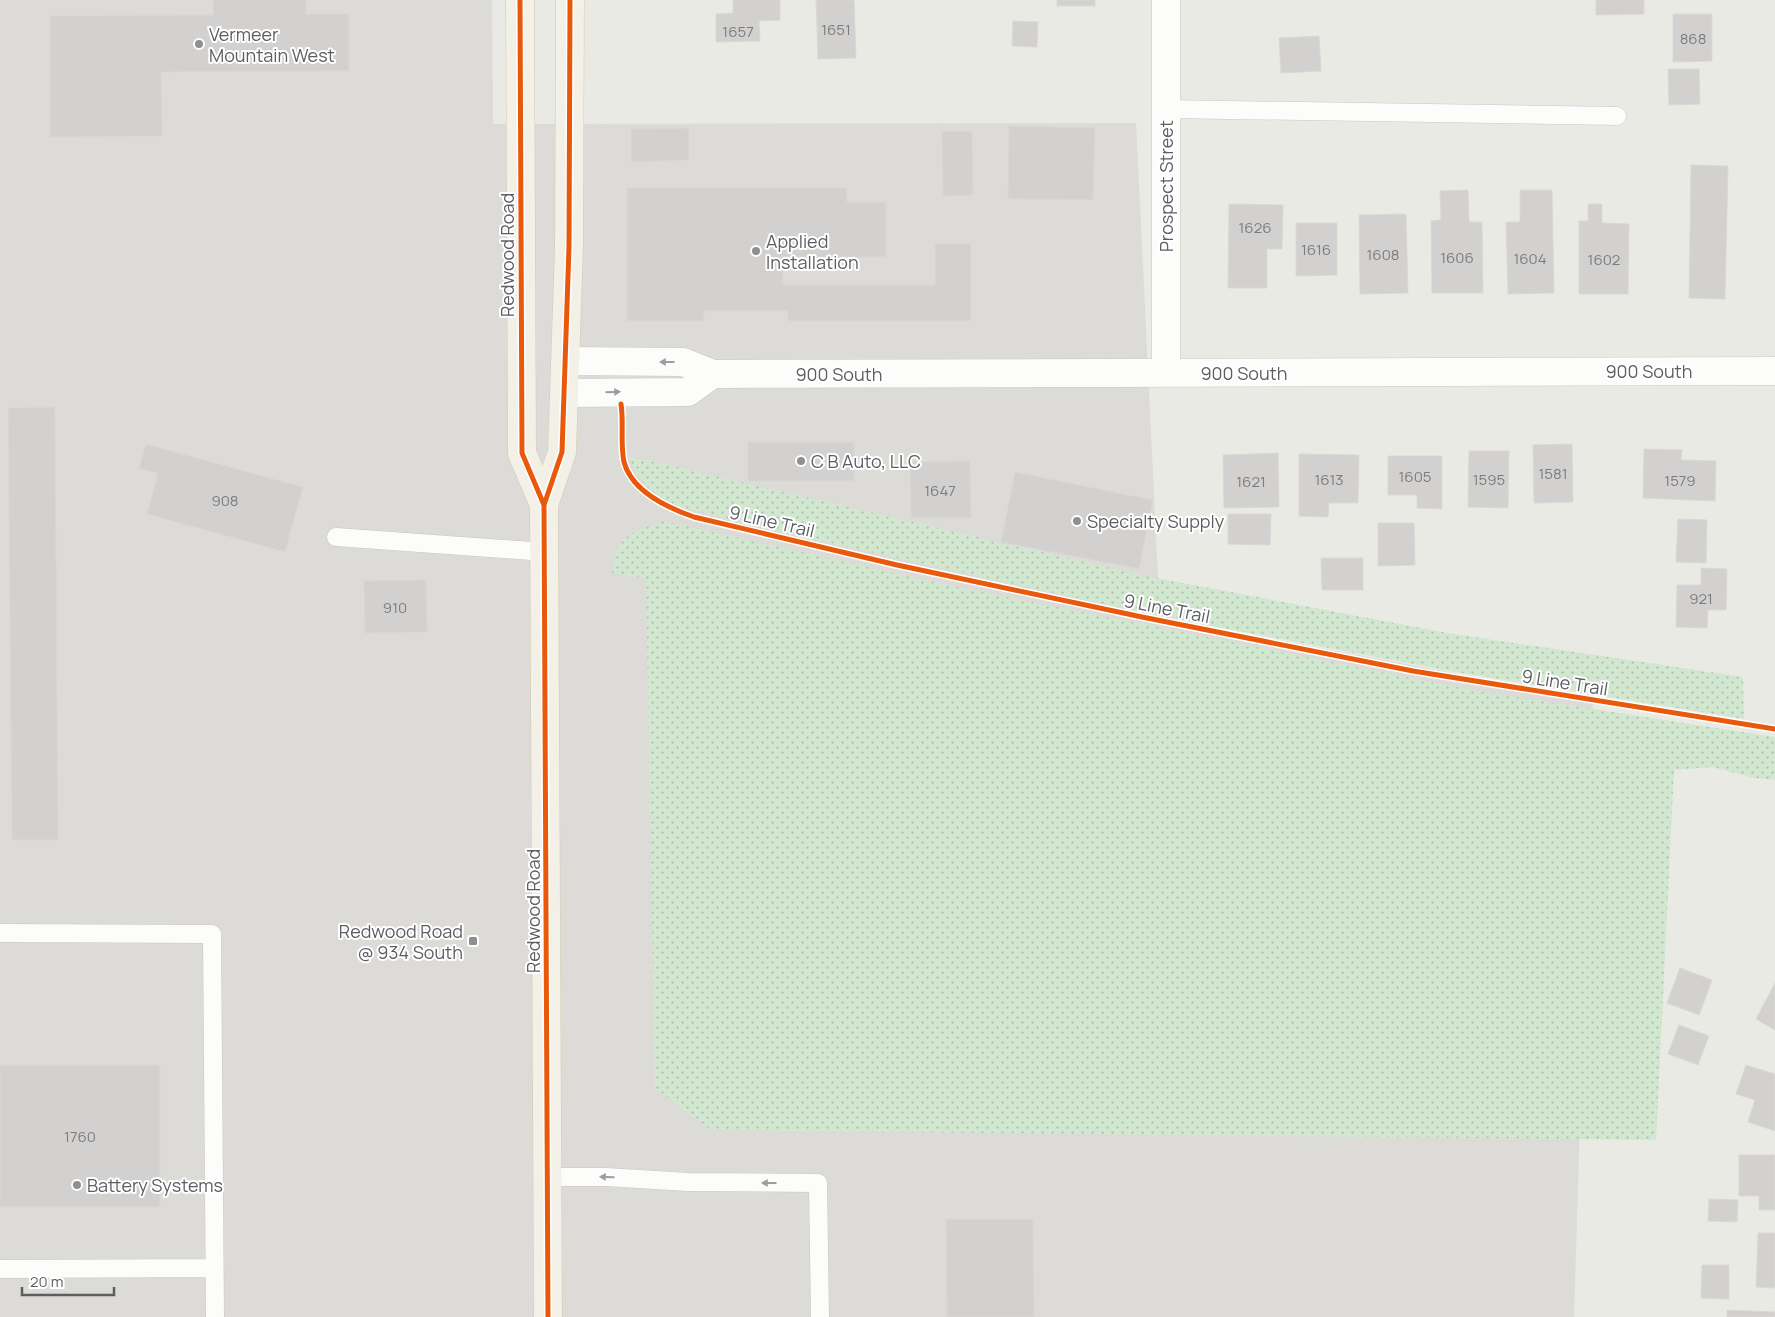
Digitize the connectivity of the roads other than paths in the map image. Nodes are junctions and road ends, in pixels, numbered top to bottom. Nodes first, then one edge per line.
1 (520, 0) edge
2 (570, 0) edge
3 (1166, 0) edge
4 (1166, 110) junction
5 (1617, 116) dead end
6 (566, 361) junction
7 (1775, 371) edge
8 (1166, 373) junction
9 (713, 374) junction
10 (564, 393) junction
11 (544, 505) junction
12 (336, 537) dead end
13 (545, 552) junction
14 (0, 933) edge
15 (548, 1176) junction
16 (214, 1268) junction
17 (0, 1269) edge
18 (215, 1317) edge
19 (548, 1317) edge
20 (820, 1317) edge

1 - 11 main road, Redwood Road
2 - 6 main road, Redwood Road
3 - 4 street, Prospect Street
4 - 5 lane
4 - 8 street, Prospect Street
9 -> 6 street, 900 South
6 - 10 main road, Redwood Road
7 - 8 street, 900 South
8 - 9 street, 900 South
10 -> 9 street
10 - 11 main road, Redwood Road
11 - 13 main road, Redwood Road
12 - 13 lane
13 - 15 main road, Redwood Road
14 - 16 lane
15 - 19 main road, Redwood Road
20 -> 15 lane
16 - 17 lane
16 - 18 lane

